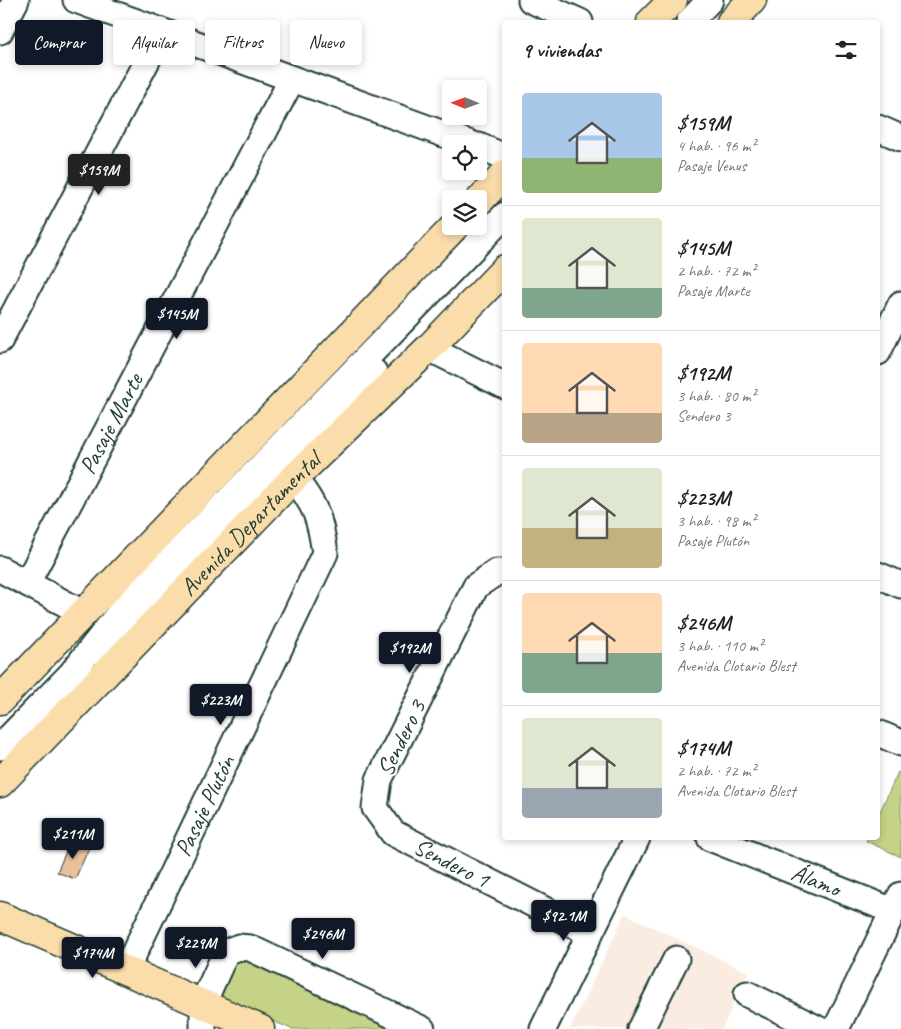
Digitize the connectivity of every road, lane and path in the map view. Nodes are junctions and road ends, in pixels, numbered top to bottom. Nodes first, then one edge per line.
1 (16, 0) edge
2 (76, 0) edge
3 (530, 0) edge
4 (673, 0) edge
5 (710, 0) edge
6 (730, 0) edge
7 (752, 0) edge
8 (130, 20) edge
9 (575, 20) edge
10 (653, 20) edge
11 (691, 20) edge
12 (710, 20) edge
13 (733, 20) edge
14 (0, 31) edge
15 (195, 44) edge
16 (145, 65) edge
17 (292, 79) junction
18 (880, 129) edge
19 (446, 135) edge
20 (901, 138) edge
21 (487, 149) edge
22 (502, 156) edge
23 (502, 177) edge
24 (487, 193) edge
25 (502, 217) edge
26 (446, 235) edge
27 (502, 241) edge
28 (502, 272) edge
29 (901, 304) edge
30 (889, 328) edge
31 (0, 340) edge
32 (429, 348) junction
33 (880, 348) edge
34 (502, 384) edge
35 (294, 478) junction
36 (0, 569) edge
37 (501, 572) edge
38 (880, 576) edge
39 (27, 583) junction
40 (901, 585) edge
41 (83, 614) junction
42 (0, 700) edge
43 (880, 734) edge
44 (901, 743) edge
45 (0, 747) edge
46 (0, 766) edge
47 (0, 783) edge
48 (375, 808) joint
49 (636, 840) edge
50 (716, 840) edge
51 (897, 903) edge
52 (0, 916) edge
53 (590, 933) junction
54 (676, 959) dead end
55 (126, 970) junction
56 (747, 994) dead end
57 (203, 1016) edge
58 (260, 1029) edge
59 (422, 1029) edge
60 (542, 1029) edge
61 (641, 1029) edge
62 (818, 1029) edge
63 (836, 1029) edge

1 - 14 street
2 - 8 street
3 - 9 street
4 - 10 main road
5 - 11 street
6 - 12 street
7 - 13 main road
15 - 17 street
16 - 31 street
17 - 19 street
17 - 39 street, Pasaje Marte
18 - 20 street
21 - 22 street
23 - 24 main road
25 - 45 street
26 - 41 main road
27 - 46 street
28 - 32 main road, Avenida Departamental
29 - 30 street
30 - 33 street
32 - 34 street
32 - 35 main road, Avenida Departamental
35 - 47 main road, Avenida Departamental
35 - 55 street, Pasaje Plutón
36 - 39 street
37 - 48 street, Sendero 3
38 - 40 street
39 - 41 street
41 - 42 main road
43 - 44 street
48 - 53 street, Sendero 1
49 - 53 street
50 - 51 street, Álamo
51 - 63 street
52 - 55 main road
53 - 60 street
54 - 61 street
55 - 57 main road
56 - 62 street
57 - 58 main road
57 - 59 street

